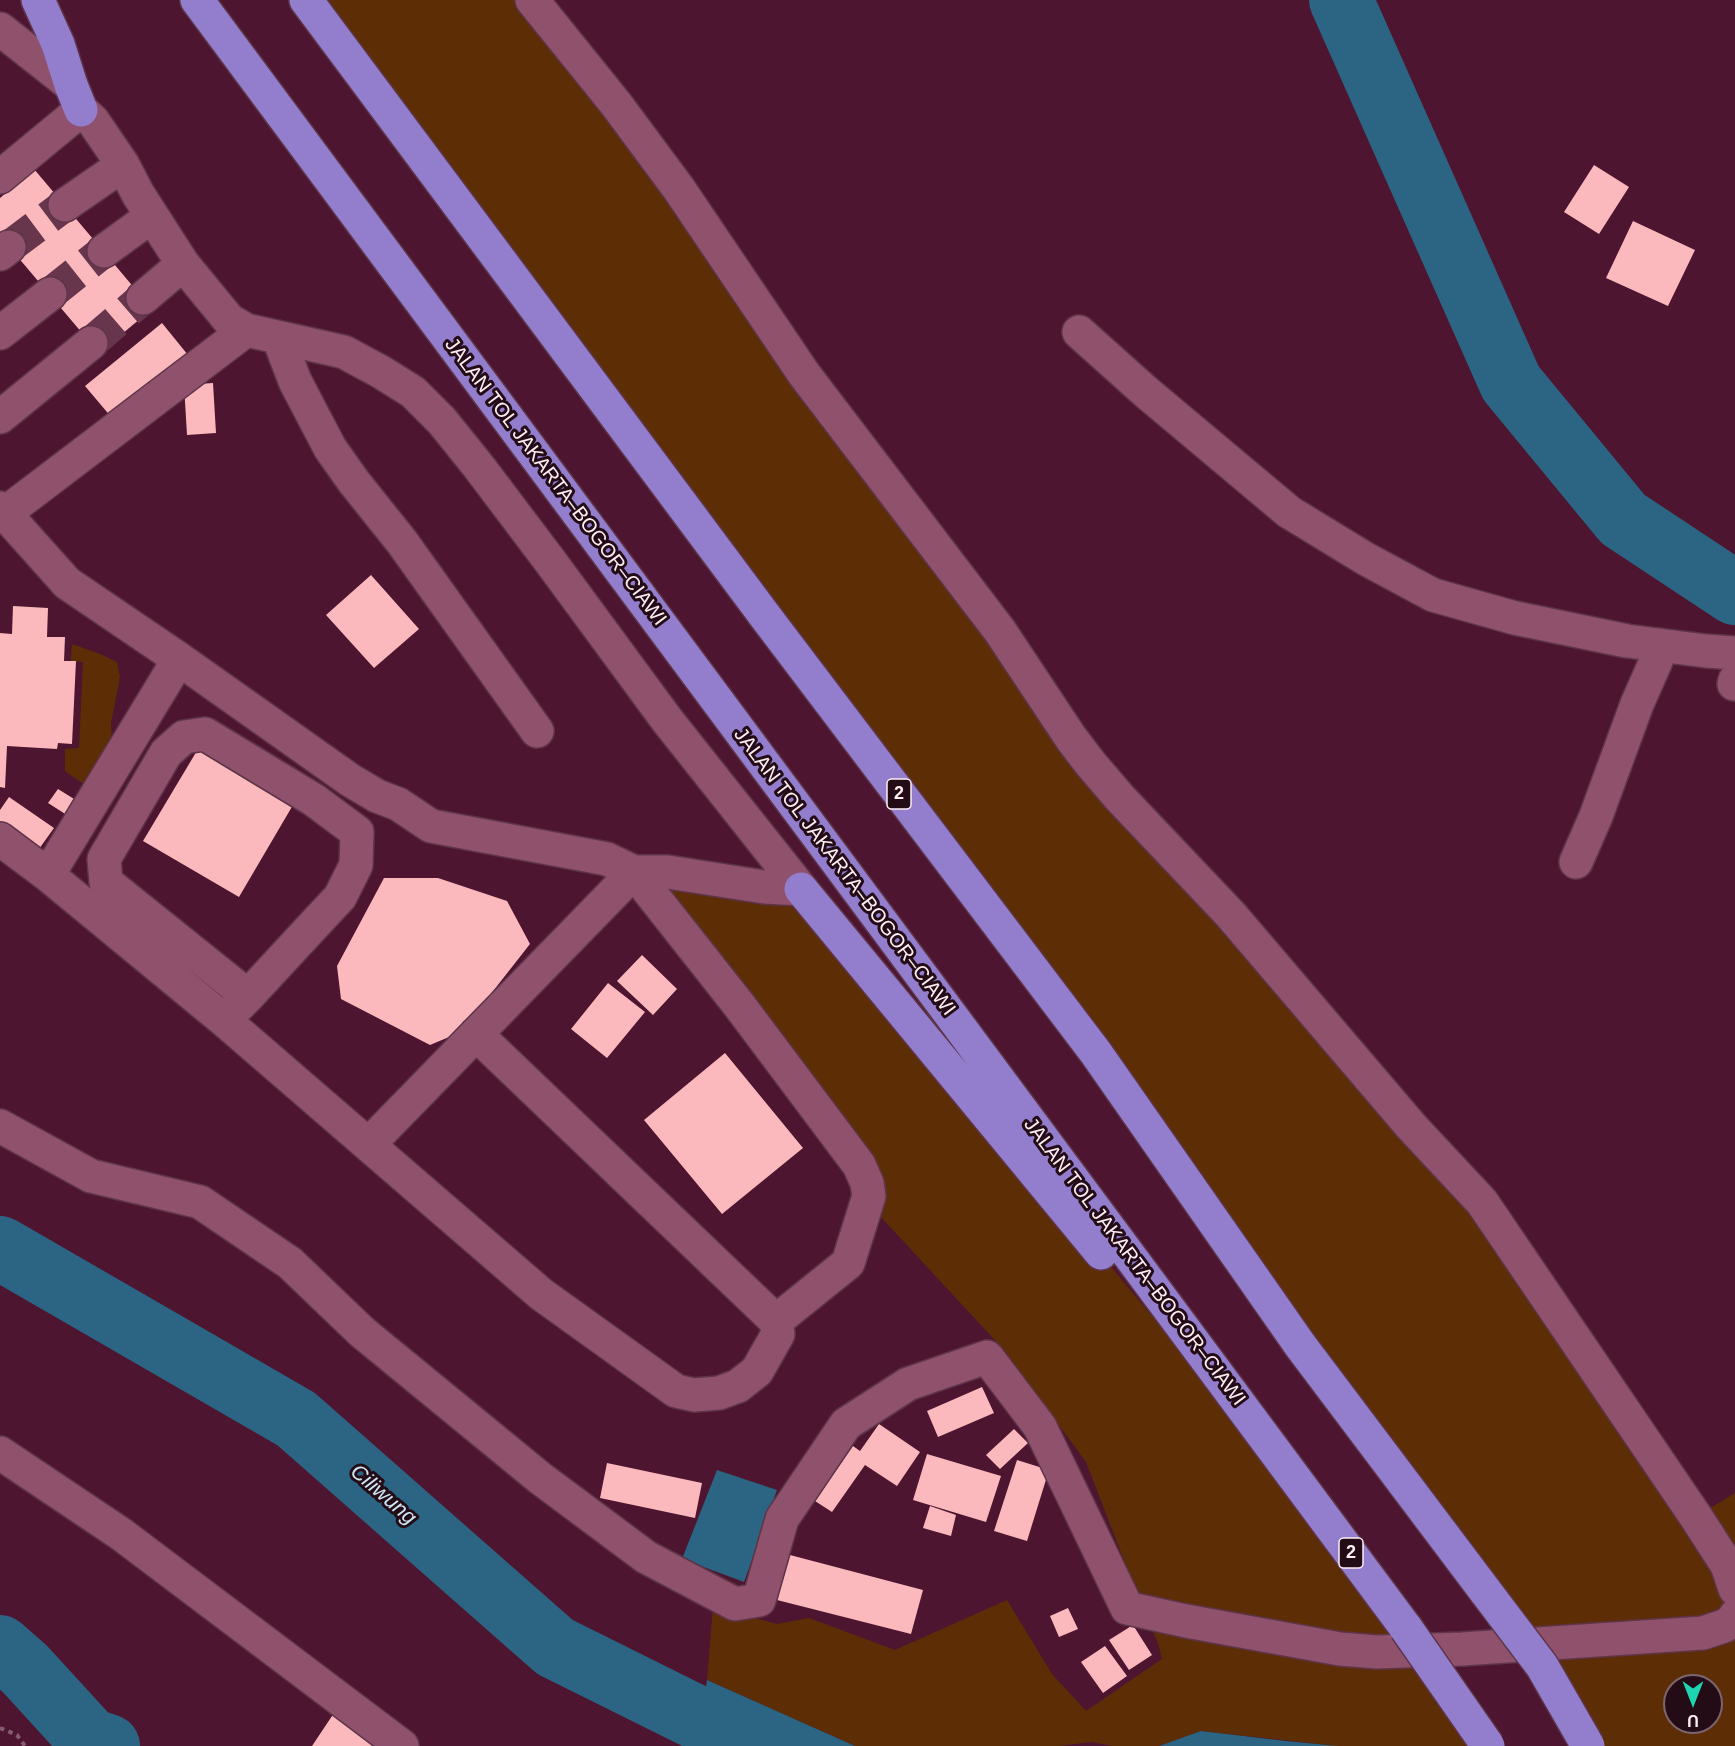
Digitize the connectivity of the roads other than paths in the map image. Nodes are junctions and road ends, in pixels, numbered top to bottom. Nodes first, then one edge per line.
1 (38, 0) edge
2 (197, 0) edge
3 (306, 0) edge
4 (532, 0) edge
5 (0, 29) edge
6 (76, 98) junction
7 (123, 165) junction
8 (0, 177) edge
9 (65, 206) tunnel mouth
10 (152, 216) junction
11 (104, 251) tunnel mouth
12 (183, 264) junction
13 (50, 294) tunnel mouth
14 (143, 298) tunnel mouth
15 (246, 330) junction
16 (1079, 332) dead end
17 (0, 333) edge
18 (279, 339) junction
19 (91, 343) tunnel mouth
20 (0, 417) edge
21 (2, 512) edge
22 (1660, 645) junction
23 (179, 659) junction
24 (1735, 672) edge
25 (537, 732) dead end
26 (0, 838) edge
27 (1576, 862) dead end
28 (634, 872) junction
29 (48, 875) junction
30 (801, 889) junction
31 (248, 996) junction
32 (224, 1020) junction
33 (476, 1034) junction
34 (0, 1126) edge
35 (369, 1144) junction
36 (776, 1321) junction
37 (1205, 1358) junction
38 (0, 1453) edge
39 (1735, 1589) edge
40 (1735, 1616) edge
41 (402, 1746) edge
42 (1488, 1746) edge
43 (1588, 1746) edge

1 - 6 highway
2 - 37 highway, JALAN TOL JAKARTA–BOGOR–CIAWI / 2
3 - 43 highway, 2, bridge
4 - 39 street
5 - 6 street
6 - 7 street
6 - 8 street
7 - 9 street
7 - 10 street
10 - 11 street
10 - 12 street
12 - 14 street
12 - 15 street
13 - 17 street
15 - 18 street
15 - 21 street
16 - 22 street
18 - 25 street
18 - 30 street
19 - 20 street
21 - 23 street
22 - 24 street
22 - 27 street
23 - 28 street
23 - 29 street
26 - 29 street
28 - 30 street
28 - 33 street
28 - 36 street
29 - 32 street
30 - 37 highway
31 - 31 street
31 - 32 street
32 - 35 street
33 - 35 street
33 - 36 street
34 - 40 street
35 - 36 street
37 - 42 highway, JALAN TOL JAKARTA–BOGOR–CIAWI / 2, bridge
38 - 41 street

